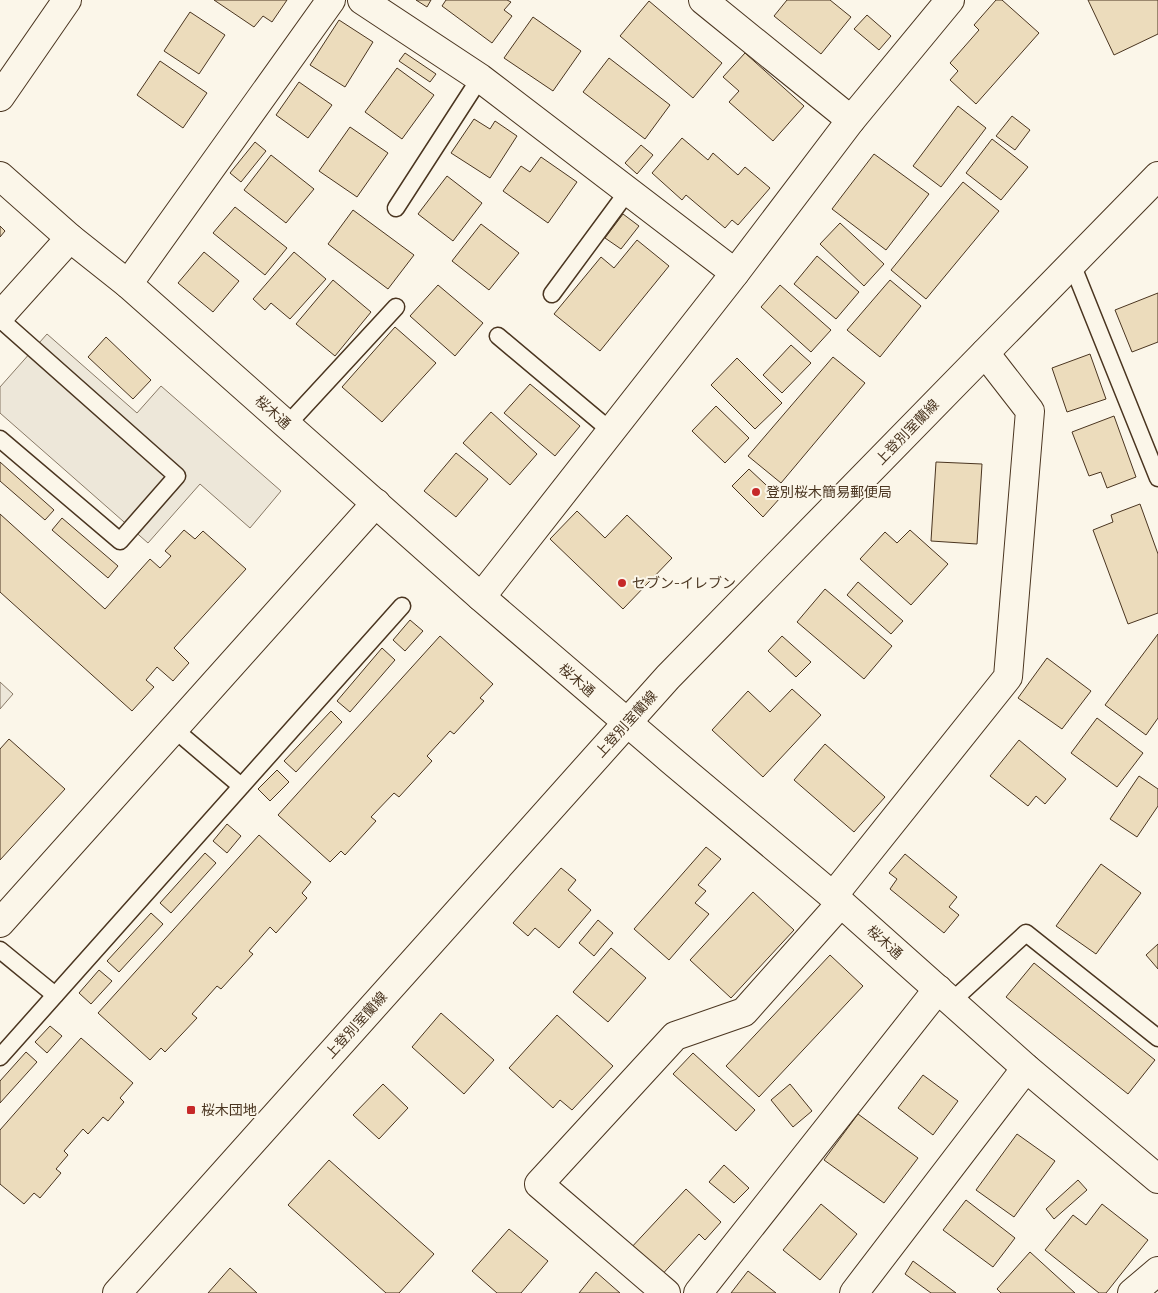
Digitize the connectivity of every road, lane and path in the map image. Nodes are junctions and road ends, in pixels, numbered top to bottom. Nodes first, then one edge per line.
1 (67, 0) edge
2 (331, 0) edge
3 (362, 0) edge
4 (703, 0) edge
5 (950, 0) edge
6 (480, 78) junction
7 (0, 97) edge
8 (851, 120) junction
9 (0, 176) edge
10 (1158, 176) edge
11 (628, 192) junction
12 (396, 208) dead end
13 (70, 238) junction
14 (1072, 264) junction
15 (735, 274) junction
16 (128, 284) junction
17 (552, 294) dead end
18 (396, 308) dead end
19 (0, 318) edge
20 (498, 336) dead end
21 (985, 353) junction
22 (287, 425) junction
23 (611, 430) junction
24 (0, 438) edge
25 (1158, 478) edge
26 (376, 503) junction
27 (481, 597) junction
28 (402, 606) dead end
29 (627, 722) junction
30 (174, 729) junction
31 (241, 786) junction
32 (837, 899) junction
33 (0, 923) edge
34 (0, 950) edge
35 (55, 995) junction
36 (945, 995) junction
37 (1158, 1038) edge
38 (0, 1057) edge
39 (1026, 1068) junction
40 (1158, 1179) edge
41 (1158, 1271) edge
42 (117, 1293) edge
43 (666, 1293) edge
44 (698, 1293) edge
45 (854, 1293) edge
46 (1132, 1293) edge

1 - 7 street
2 - 16 street
3 - 6 street
4 - 8 street
5 - 8 street
6 - 11 street
6 - 12 lane
8 - 15 street
9 - 13 street, 桜木通
10 - 14 street, 上登別室蘭線
11 - 15 street
11 - 17 lane
13 - 16 street, 桜木通
13 - 19 street
14 - 21 street, 上登別室蘭線
14 - 25 lane
15 - 23 street
16 - 22 street, 桜木通
18 - 22 lane
19 - 24 lane
20 - 23 lane
21 - 29 street, 上登別室蘭線
21 - 32 street
22 - 26 street, 桜木通
23 - 27 street
26 - 27 street, 桜木通
26 - 30 street
27 - 29 street, 桜木通
28 - 31 lane
29 - 32 street, 桜木通
29 - 42 street, 上登別室蘭線
30 - 31 lane
30 - 33 street
31 - 35 lane
32 - 36 street, 桜木通
32 - 43 street
34 - 35 lane
35 - 38 lane
36 - 37 lane
36 - 39 street, 桜木通
36 - 44 street
39 - 40 street, 桜木通
39 - 45 street
41 - 46 street

